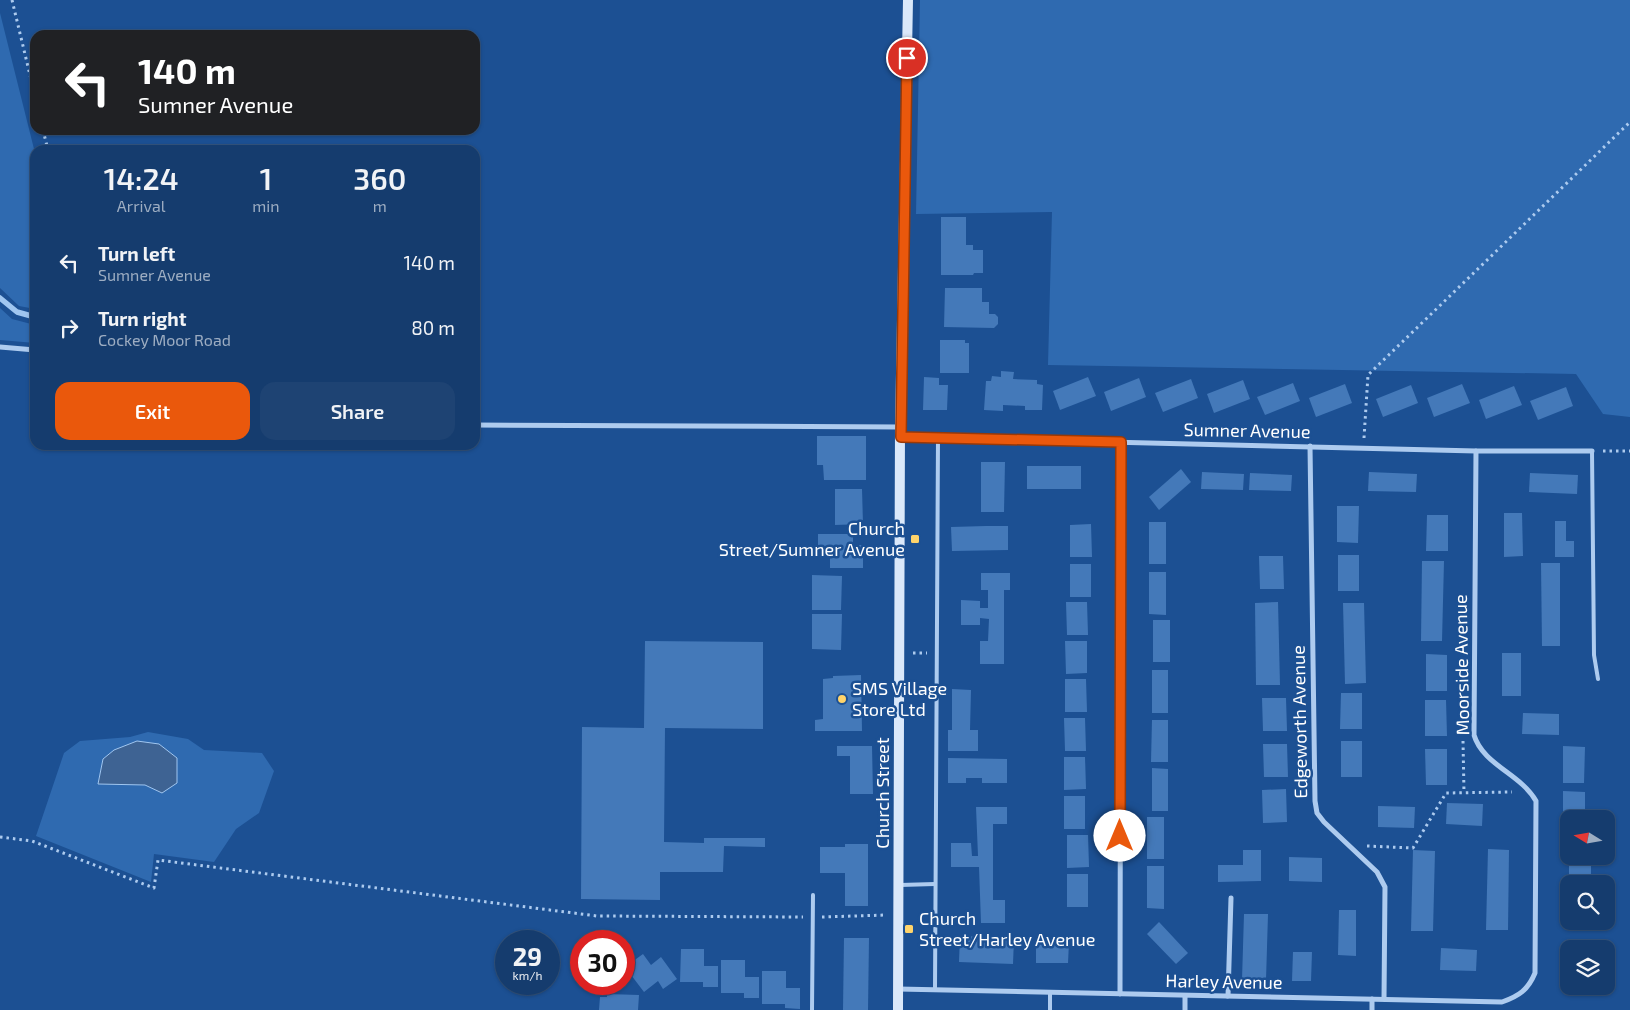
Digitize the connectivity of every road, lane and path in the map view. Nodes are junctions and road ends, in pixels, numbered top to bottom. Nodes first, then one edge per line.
1 (12, 0) edge
2 (908, 0) edge
3 (30, 75) edge
4 (1630, 122) edge
5 (0, 347) edge
6 (30, 350) edge
7 (480, 425) edge
8 (900, 432) junction
9 (938, 438) junction
10 (1121, 442) junction
11 (1310, 446) junction
12 (1364, 448) junction
13 (1476, 451) junction
14 (1592, 451) junction
15 (1630, 451) edge
16 (900, 653) junction
17 (937, 653) junction
18 (1598, 679) dead end
19 (1474, 729) junction
20 (1530, 791) junction
21 (1464, 793) junction
22 (0, 837) edge
23 (1349, 846) junction
24 (935, 884) junction
25 (899, 885) junction
26 (813, 895) dead end
27 (1231, 898) dead end
28 (899, 914) junction
29 (812, 917) junction
30 (898, 989) junction
31 (934, 990) junction
32 (1050, 993) junction
33 (1120, 994) junction
34 (1185, 996) junction
35 (1228, 996) junction
36 (1372, 999) junction
37 (1384, 999) junction
38 (812, 1010) edge
39 (898, 1010) edge
40 (1050, 1010) edge
41 (1185, 1010) edge
42 (1372, 1010) edge

1 - 3 path
2 - 8 main road, Church Street
4 - 12 path
5 - 6 street
7 - 8 street, Sumner Avenue
8 - 9 street, Sumner Avenue
8 - 16 main road, Church Street
9 - 10 street, Sumner Avenue
9 - 17 lane
10 - 11 street, Sumner Avenue
10 - 33 street
11 - 12 street, Sumner Avenue
11 - 23 street, Edgeworth Avenue
12 - 13 street, Sumner Avenue
13 - 14 street, Sumner Avenue
13 - 19 street, Moorside Avenue
14 - 15 path
14 - 18 lane
16 - 17 path
16 - 25 main road, Church Street
17 - 24 lane
19 - 20 street, Moorside Avenue
19 - 21 path
20 - 21 path
20 - 37 street, Harley Avenue
21 - 23 path
22 - 29 path
23 - 37 street, Edgeworth Avenue
24 - 25 lane
24 - 31 lane
25 - 28 main road, Church Street
26 - 29 lane
27 - 35 street
28 - 29 path
28 - 30 main road, Church Street
29 - 38 lane
30 - 31 street, Harley Avenue
30 - 39 main road, Church Street
31 - 32 street, Harley Avenue
32 - 33 street, Harley Avenue
32 - 40 lane
33 - 34 street, Harley Avenue
34 - 35 street, Harley Avenue
34 - 41 street
35 - 36 street, Harley Avenue
36 - 37 street, Harley Avenue
36 - 42 street

